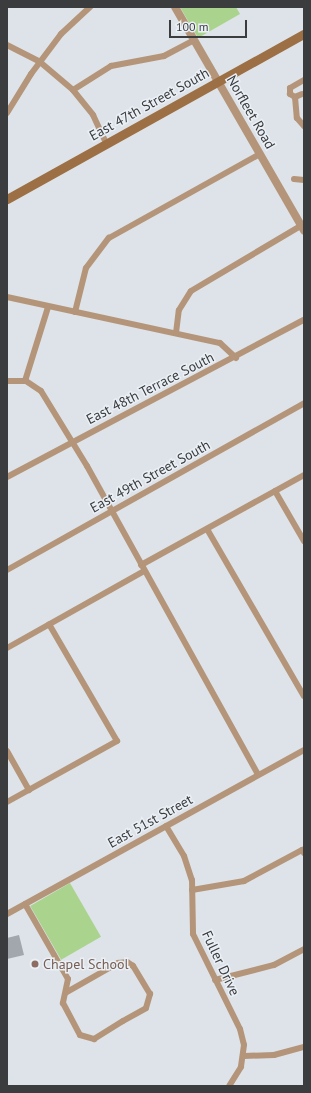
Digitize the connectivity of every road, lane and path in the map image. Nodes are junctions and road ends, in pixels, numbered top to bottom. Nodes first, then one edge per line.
1 (90, 7) edge
2 (175, 7) edge
3 (304, 34) edge
4 (194, 40) junction
5 (7, 45) edge
6 (40, 62) junction
7 (302, 81) edge
8 (218, 82) junction
9 (73, 90) junction
10 (303, 95) edge
11 (295, 97) junction
12 (7, 113) edge
13 (304, 126) edge
14 (106, 144) junction
15 (260, 154) junction
16 (294, 179) dead end
17 (304, 180) edge
18 (7, 199) edge
19 (303, 226) edge
20 (7, 297) edge
21 (48, 307) junction
22 (75, 312) junction
23 (304, 320) edge
24 (176, 333) junction
25 (236, 358) junction
26 (7, 381) edge
27 (25, 381) junction
28 (304, 403) edge
29 (72, 441) junction
30 (304, 475) edge
31 (7, 477) edge
32 (274, 491) junction
33 (111, 512) junction
34 (207, 529) junction
35 (304, 541) edge
36 (142, 568) junction
37 (7, 570) edge
38 (49, 624) junction
39 (7, 648) edge
40 (304, 696) edge
41 (304, 750) edge
42 (7, 751) edge
43 (258, 775) junction
44 (29, 790) junction
45 (7, 802) edge
46 (166, 826) junction
47 (303, 852) edge
48 (192, 890) junction
49 (25, 904) junction
50 (7, 914) edge
51 (304, 949) edge
52 (215, 980) junction
53 (67, 992) junction
54 (304, 1047) edge
55 (244, 1056) junction
56 (229, 1086) edge

1 - 6 street
2 - 4 street, Norfleet Road
3 - 8 main road, East 47th Street South
4 - 8 street, Norfleet Road
4 - 9 street
5 - 6 street
6 - 9 street
6 - 12 street
7 - 10 street
7 - 11 street
8 - 14 main road, East 47th Street South
8 - 15 street, Norfleet Road
9 - 14 street
10 - 11 street
11 - 13 street
14 - 18 main road, East 47th Street South
15 - 19 street, Norfleet Road
15 - 22 street
16 - 17 street
19 - 24 street
20 - 21 street
21 - 22 street
21 - 27 street
22 - 24 street
23 - 25 street, East 48th Terrace South
24 - 25 street
25 - 29 street, East 48th Terrace South
26 - 27 street
27 - 29 street
28 - 33 street, East 49th Street South
29 - 31 street, East 48th Terrace South
29 - 33 street
30 - 32 street
32 - 34 street
32 - 35 street
33 - 36 street
33 - 37 street, East 49th Street South
34 - 36 street
34 - 40 street
36 - 38 street
36 - 43 street
38 - 39 street
38 - 44 street
41 - 43 street, East 51st Street
42 - 44 street
43 - 46 street, East 51st Street
44 - 45 street
46 - 48 street, Fuller Drive
46 - 49 street, East 51st Street
47 - 48 street
48 - 52 street, Fuller Drive
49 - 50 street, East 51st Street
49 - 53 street
51 - 52 street
52 - 55 street, Fuller Drive
53 - 53 street
54 - 55 street
55 - 56 street, Fuller Drive

